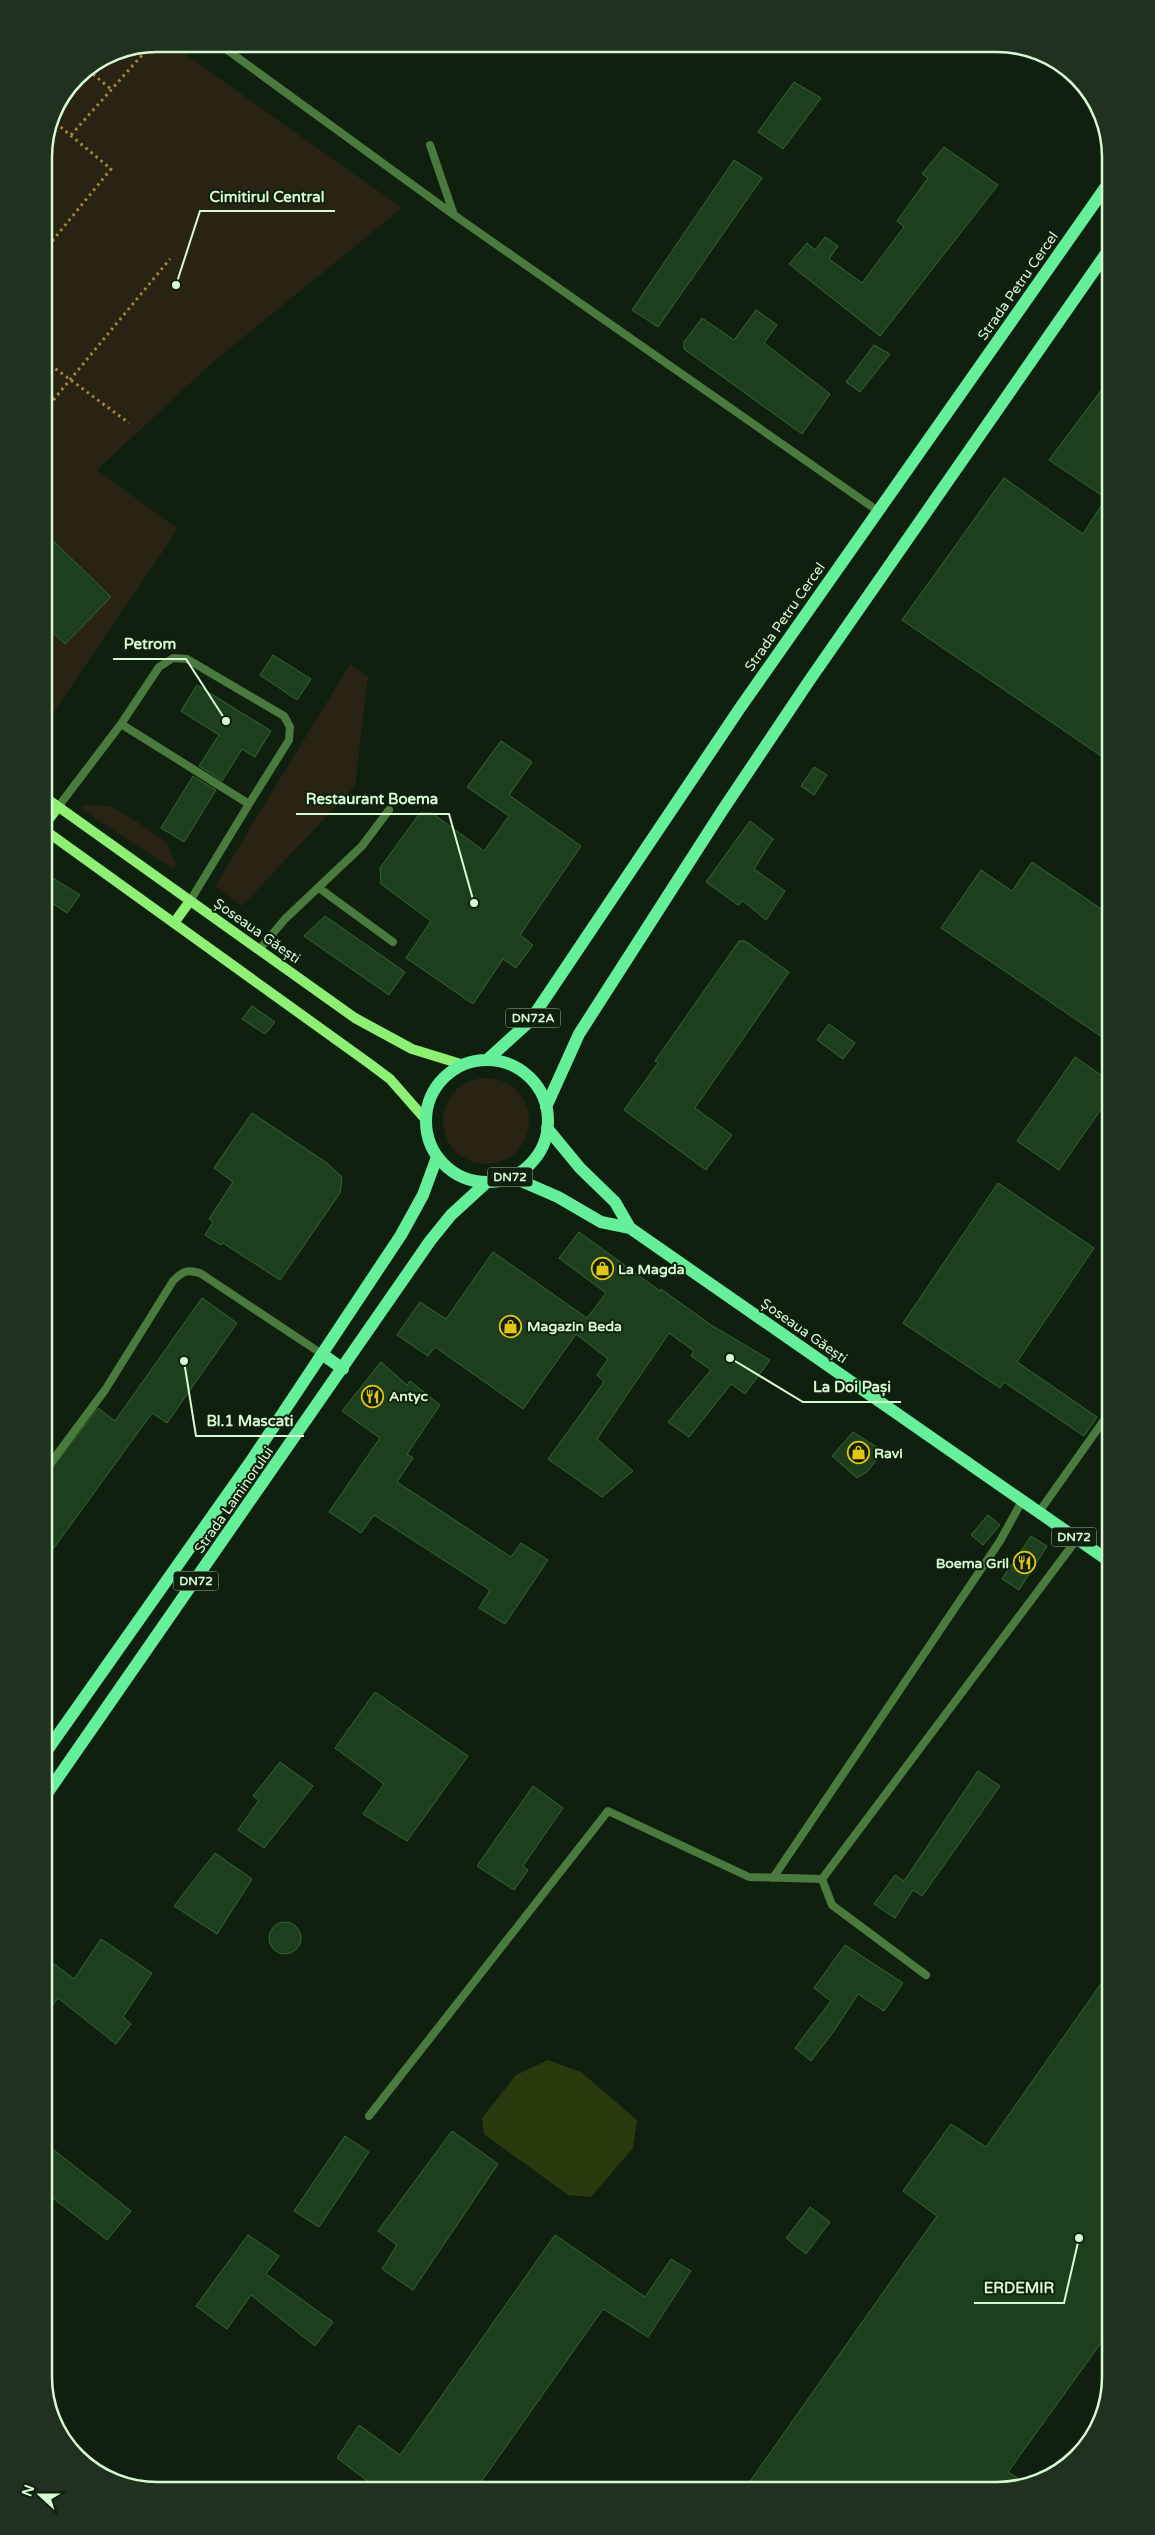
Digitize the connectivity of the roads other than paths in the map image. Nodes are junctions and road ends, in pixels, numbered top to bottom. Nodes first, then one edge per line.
1 (231, 53) edge
2 (430, 146) dead end
3 (1102, 192) edge
4 (454, 214) junction
5 (1102, 261) edge
6 (878, 511) junction
7 (121, 724) junction
8 (53, 803) edge
9 (248, 804) junction
10 (58, 807) junction
11 (388, 810) dead end
12 (53, 814) edge
13 (53, 836) edge
14 (319, 888) junction
15 (190, 901) junction
16 (174, 923) junction
17 (393, 942) dead end
18 (259, 950) junction
19 (487, 1060) junction
20 (464, 1065) junction
21 (546, 1107) junction
22 (426, 1120) junction
23 (547, 1128) junction
24 (437, 1157) junction
25 (512, 1177) junction
26 (487, 1182) junction
27 (630, 1228) junction
28 (322, 1354) junction
29 (343, 1369) junction
30 (1102, 1422) edge
31 (52, 1461) edge
32 (1022, 1501) junction
33 (1039, 1512) junction
34 (1077, 1539) junction
35 (1102, 1556) edge
36 (52, 1743) edge
37 (52, 1786) edge
38 (773, 1878) junction
39 (822, 1879) junction
40 (926, 1975) dead end
41 (369, 2116) dead end

1 - 4 lane
2 - 4 lane
3 - 6 main road, Strada Petru Cercel
4 - 6 lane
5 - 21 main road, DN72A
6 - 19 main road, Strada Petru Cercel / DN72A
7 - 9 lane
7 - 9 lane
7 - 10 lane
8 - 10 main road, Șoseaua Găești
9 - 15 lane
10 - 12 main road
10 - 15 main road, Șoseaua Găești
11 - 14 lane
13 - 16 main road
14 - 17 lane
14 - 18 lane
15 - 16 main road
15 - 18 main road, Șoseaua Găești
16 - 22 main road
18 - 20 main road, Șoseaua Găești
19 - 20 main road, DN72
19 - 21 main road, DN72
20 - 22 main road, DN72
21 - 23 main road, DN72
22 - 24 main road, DN72
23 - 25 main road, DN72
23 - 27 main road, DN72
24 - 26 main road, DN72
24 - 28 main road, Strada Laminorului
25 - 26 main road, DN72
25 - 27 main road, DN72
26 - 29 main road, Strada Laminorului / DN72
27 - 32 main road, Șoseaua Găești / DN72
28 - 29 main road
28 - 31 lane
28 - 36 main road, Strada Laminorului
29 - 37 main road, Strada Laminorului / DN72
30 - 33 lane
32 - 33 main road, Șoseaua Găești / DN72
32 - 38 lane
33 - 34 main road, Șoseaua Găești / DN72
34 - 35 main road, Șoseaua Găești / DN72
34 - 39 lane
38 - 39 lane
38 - 41 lane
39 - 40 lane

